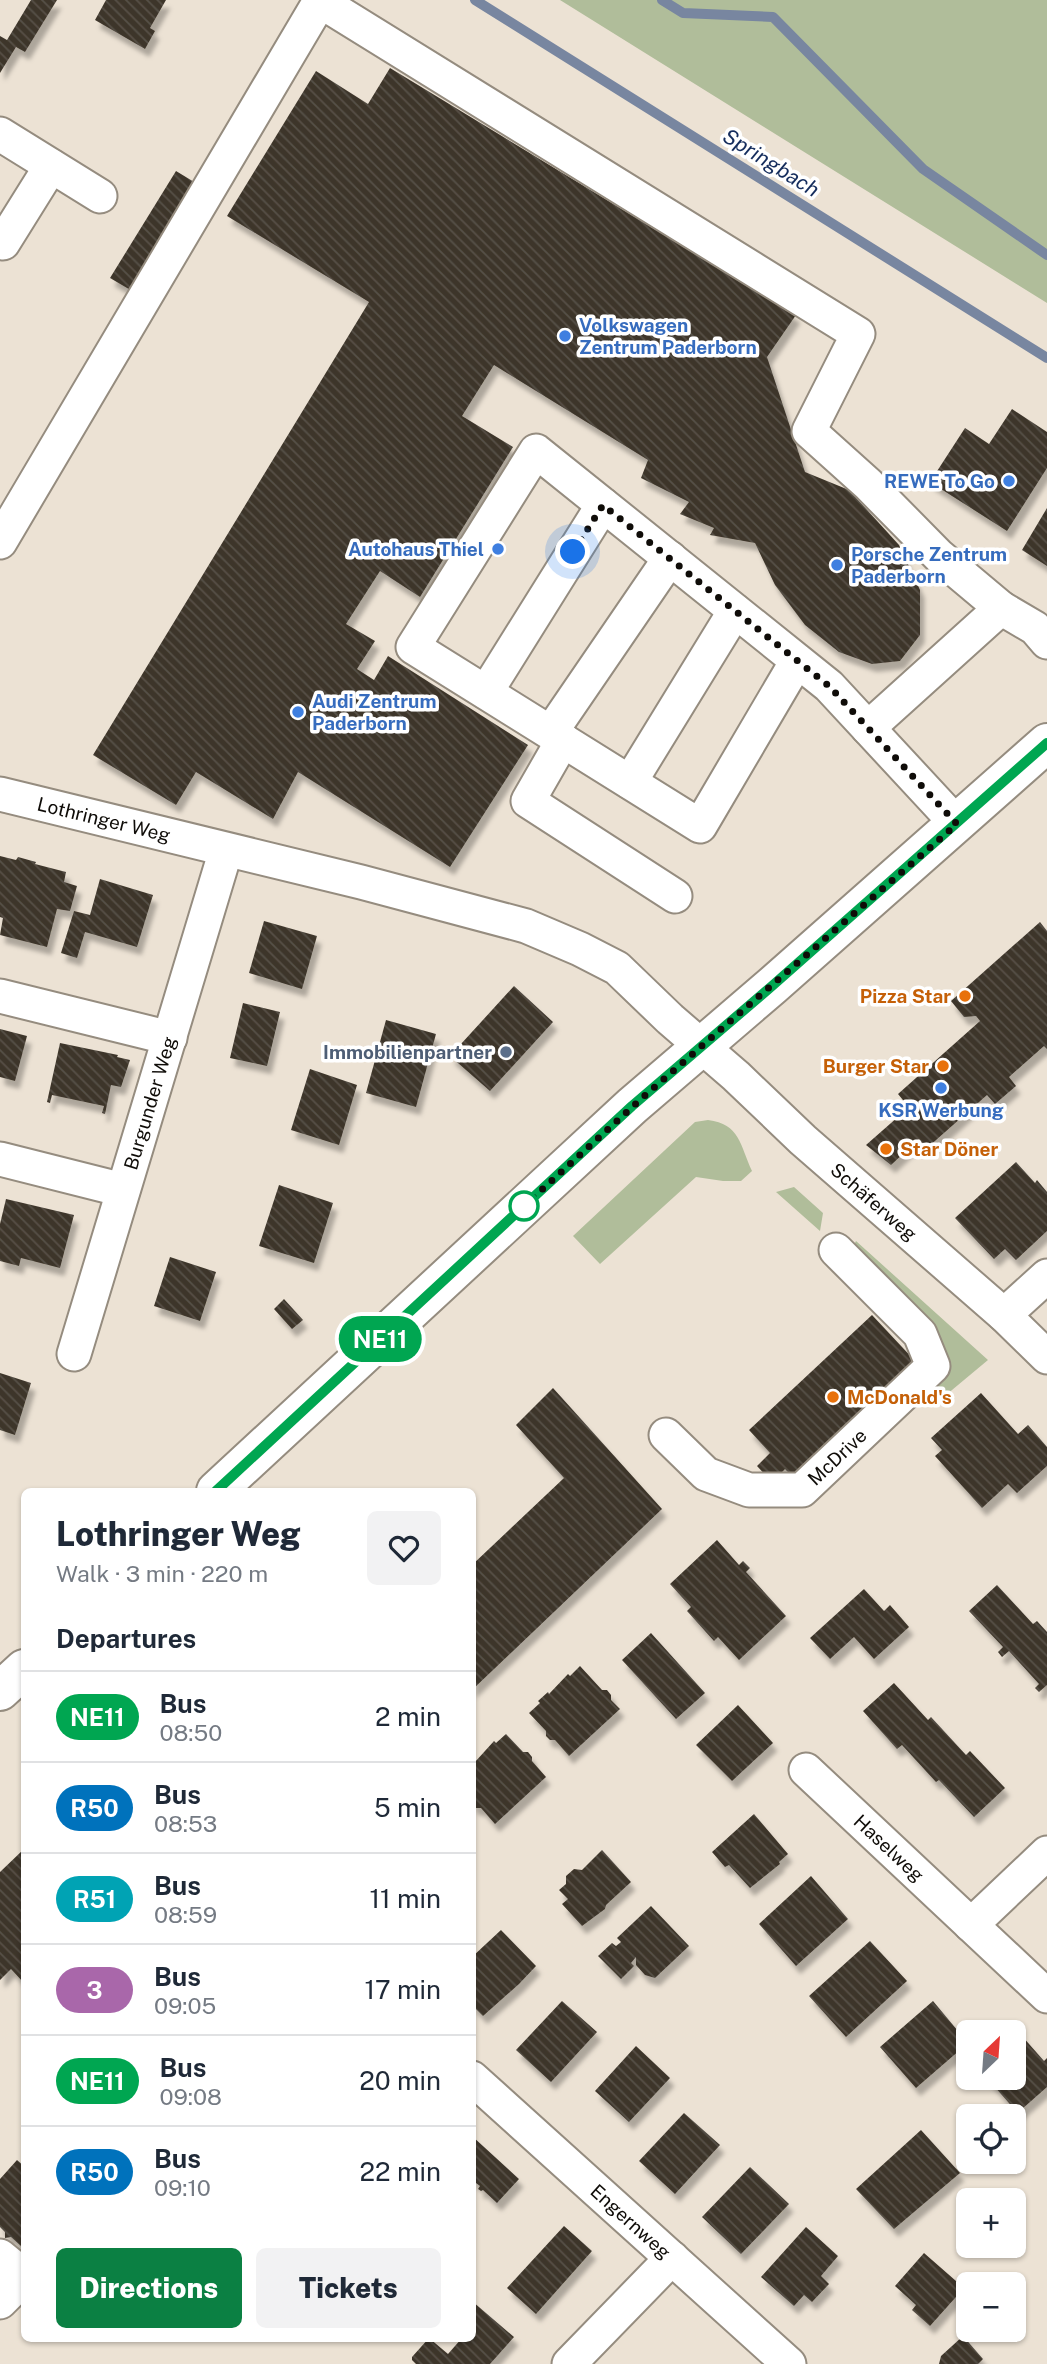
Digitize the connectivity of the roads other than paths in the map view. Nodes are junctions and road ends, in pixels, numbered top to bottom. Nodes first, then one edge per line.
1 (0, 134) edge
2 (51, 166) junction
3 (100, 196) dead end
4 (3, 243) dead end
5 (603, 505) junction
6 (0, 542) edge
7 (670, 558) junction
8 (1002, 608) junction
9 (735, 611) junction
10 (1047, 642) edge
11 (797, 661) junction
12 (486, 692) junction
13 (868, 728) junction
14 (557, 736) junction
15 (1047, 743) edge
16 (630, 782) junction
17 (0, 794) edge
18 (957, 824) junction
19 (226, 850) junction
20 (674, 896) dead end
21 (0, 996) edge
22 (170, 1038) junction
23 (702, 1046) junction
24 (0, 1159) edge
25 (123, 1190) junction
26 (836, 1250) dead end
27 (1047, 1276) edge
28 (1004, 1315) junction
29 (74, 1354) dead end
30 (1047, 1357) edge
31 (666, 1436) dead end
32 (219, 1488) edge
33 (21, 1672) edge
34 (0, 1691) edge
35 (806, 1770) dead end
36 (1047, 1853) edge
37 (971, 1925) junction
38 (1047, 1996) edge
39 (476, 2082) edge
40 (0, 2256) edge
41 (672, 2258) junction
42 (0, 2302) edge
43 (569, 2364) edge
44 (789, 2364) edge

1 - 2 street
2 - 3 street
2 - 4 street
5 - 7 street
5 - 12 street
5 - 12 street
6 - 8 street
7 - 9 street
7 - 14 street
8 - 10 street
8 - 13 street
9 - 11 street
9 - 16 street
11 - 13 street
11 - 16 street
12 - 14 street
13 - 18 street
14 - 16 street
14 - 20 street
15 - 18 main road
17 - 19 street, Lothringer Weg
18 - 23 main road
19 - 22 street, Burgunder Weg
19 - 23 street, Lothringer Weg
21 - 22 street
22 - 25 street, Burgunder Weg
23 - 28 street, Schäferweg
23 - 32 main road
24 - 25 street
25 - 29 street, Burgunder Weg
26 - 31 street, McDrive
27 - 28 street
28 - 30 street, Schäferweg
33 - 34 main road
35 - 37 street, Haselweg
36 - 37 street
37 - 38 street, Haselweg
39 - 41 street, Engernweg
40 - 42 street
41 - 43 street
41 - 44 street, Engernweg

